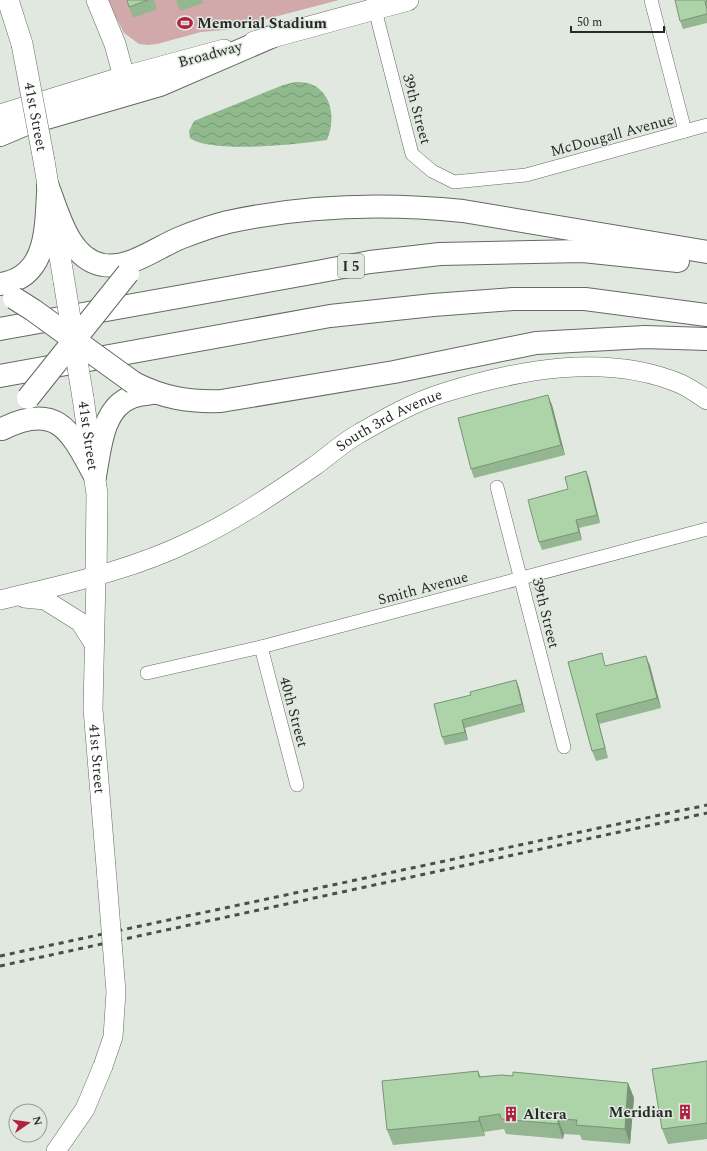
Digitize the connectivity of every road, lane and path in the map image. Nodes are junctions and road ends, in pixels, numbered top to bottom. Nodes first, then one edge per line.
1 (8, 0) edge
2 (97, 0) edge
3 (408, 0) edge
4 (651, 0) edge
5 (374, 4) edge
6 (271, 37) junction
7 (124, 77) junction
8 (5, 112) edge
9 (707, 125) edge
10 (685, 131) junction
11 (0, 135) edge
12 (526, 175) joint
13 (48, 187) junction
14 (707, 252) edge
15 (144, 256) junction
16 (707, 265) edge
17 (4, 291) edge
18 (707, 315) edge
19 (0, 329) edge
20 (707, 339) edge
21 (73, 340) junction
22 (0, 376) edge
23 (154, 393) junction
24 (707, 400) edge
25 (1, 430) edge
26 (95, 476) junction
27 (497, 487) dead end
28 (707, 529) edge
29 (96, 577) junction
30 (520, 579) junction
31 (7, 599) edge
32 (94, 644) junction
33 (261, 647) junction
34 (147, 674) dead end
35 (564, 747) dead end
36 (297, 785) dead end
37 (56, 1151) edge

1 - 13 main road, 41st Street, bridge
2 - 7 main road
3 - 5 main road, Broadway
4 - 10 street
5 - 6 main road, Broadway
5 - 12 street, 39th Street
6 - 7 main road, Broadway
6 - 11 highway
7 - 8 main road, Broadway
9 - 10 street, McDougall Avenue
10 - 12 street, McDougall Avenue
13 - 15 highway
13 - 17 highway
13 - 21 main road, 41st Street, bridge
14 - 15 highway
15 - 21 highway, bridge
16 - 19 highway, I 5
17 - 21 highway, bridge
18 - 22 highway
20 - 23 highway
21 - 23 highway, bridge
21 - 25 highway, bridge
21 - 26 main road, 41st Street, bridge
23 - 26 highway
24 - 29 main road, South 3rd Avenue
25 - 26 highway
26 - 29 main road, 41st Street
27 - 30 street, 39th Street
28 - 30 street, Smith Avenue
29 - 31 main road, South 3rd Avenue
29 - 32 main road, 41st Street
30 - 33 street, Smith Avenue
30 - 35 street, 39th Street
31 - 32 main road
32 - 37 main road, 41st Street, bridge
33 - 34 street, Smith Avenue
33 - 36 street, 40th Street

